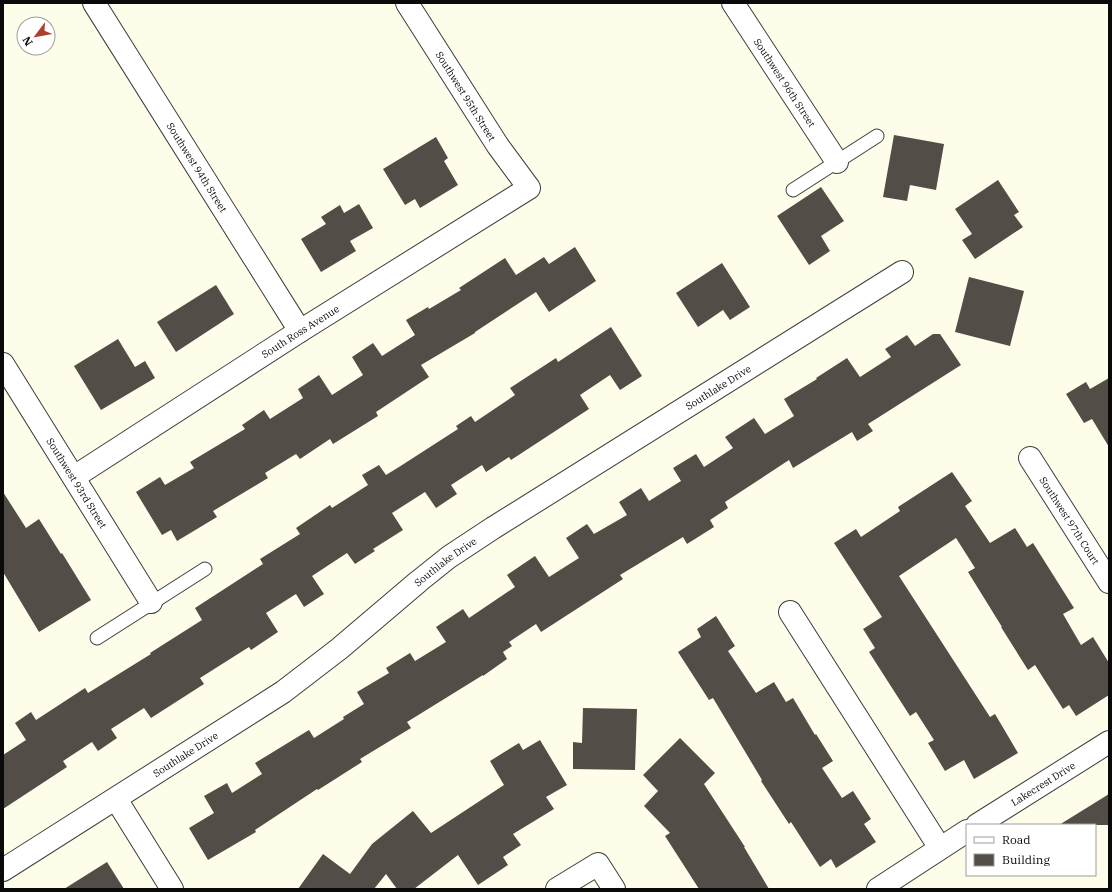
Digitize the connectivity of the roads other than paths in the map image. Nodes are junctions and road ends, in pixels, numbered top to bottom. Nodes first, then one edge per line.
1 (94, 3) edge
2 (407, 3) edge
3 (733, 3) edge
4 (877, 136) dead end
5 (837, 162) junction
6 (529, 188) joint
7 (794, 190) dead end
8 (902, 272) dead end
9 (300, 331) junction
10 (3, 364) edge
11 (1030, 458) dead end
12 (74, 477) junction
13 (205, 569) dead end
14 (1109, 582) edge
15 (152, 602) junction
16 (790, 612) dead end
17 (97, 638) dead end
18 (1109, 742) edge
19 (116, 799) junction
20 (979, 824) edge
21 (966, 832) edge
22 (940, 848) junction
23 (3, 870) edge
24 (172, 889) edge
25 (557, 889) edge
26 (614, 889) edge
27 (878, 889) edge

1 - 9 street, Southwest 94th Street
2 - 6 street, Southwest 95th Street
3 - 5 street, Southwest 96th Street
4 - 5 lane
5 - 7 lane
6 - 9 street, South Ross Avenue
8 - 19 street, Southlake Drive
9 - 12 street, South Ross Avenue
10 - 12 street, Southwest 93rd Street
11 - 14 street, Southwest 97th Court
12 - 15 street, Southwest 93rd Street
13 - 15 lane
15 - 17 lane
16 - 22 street
18 - 20 street, Lakecrest Drive
19 - 23 street, Southlake Drive
19 - 24 street
21 - 22 street
22 - 27 street
25 - 26 street

